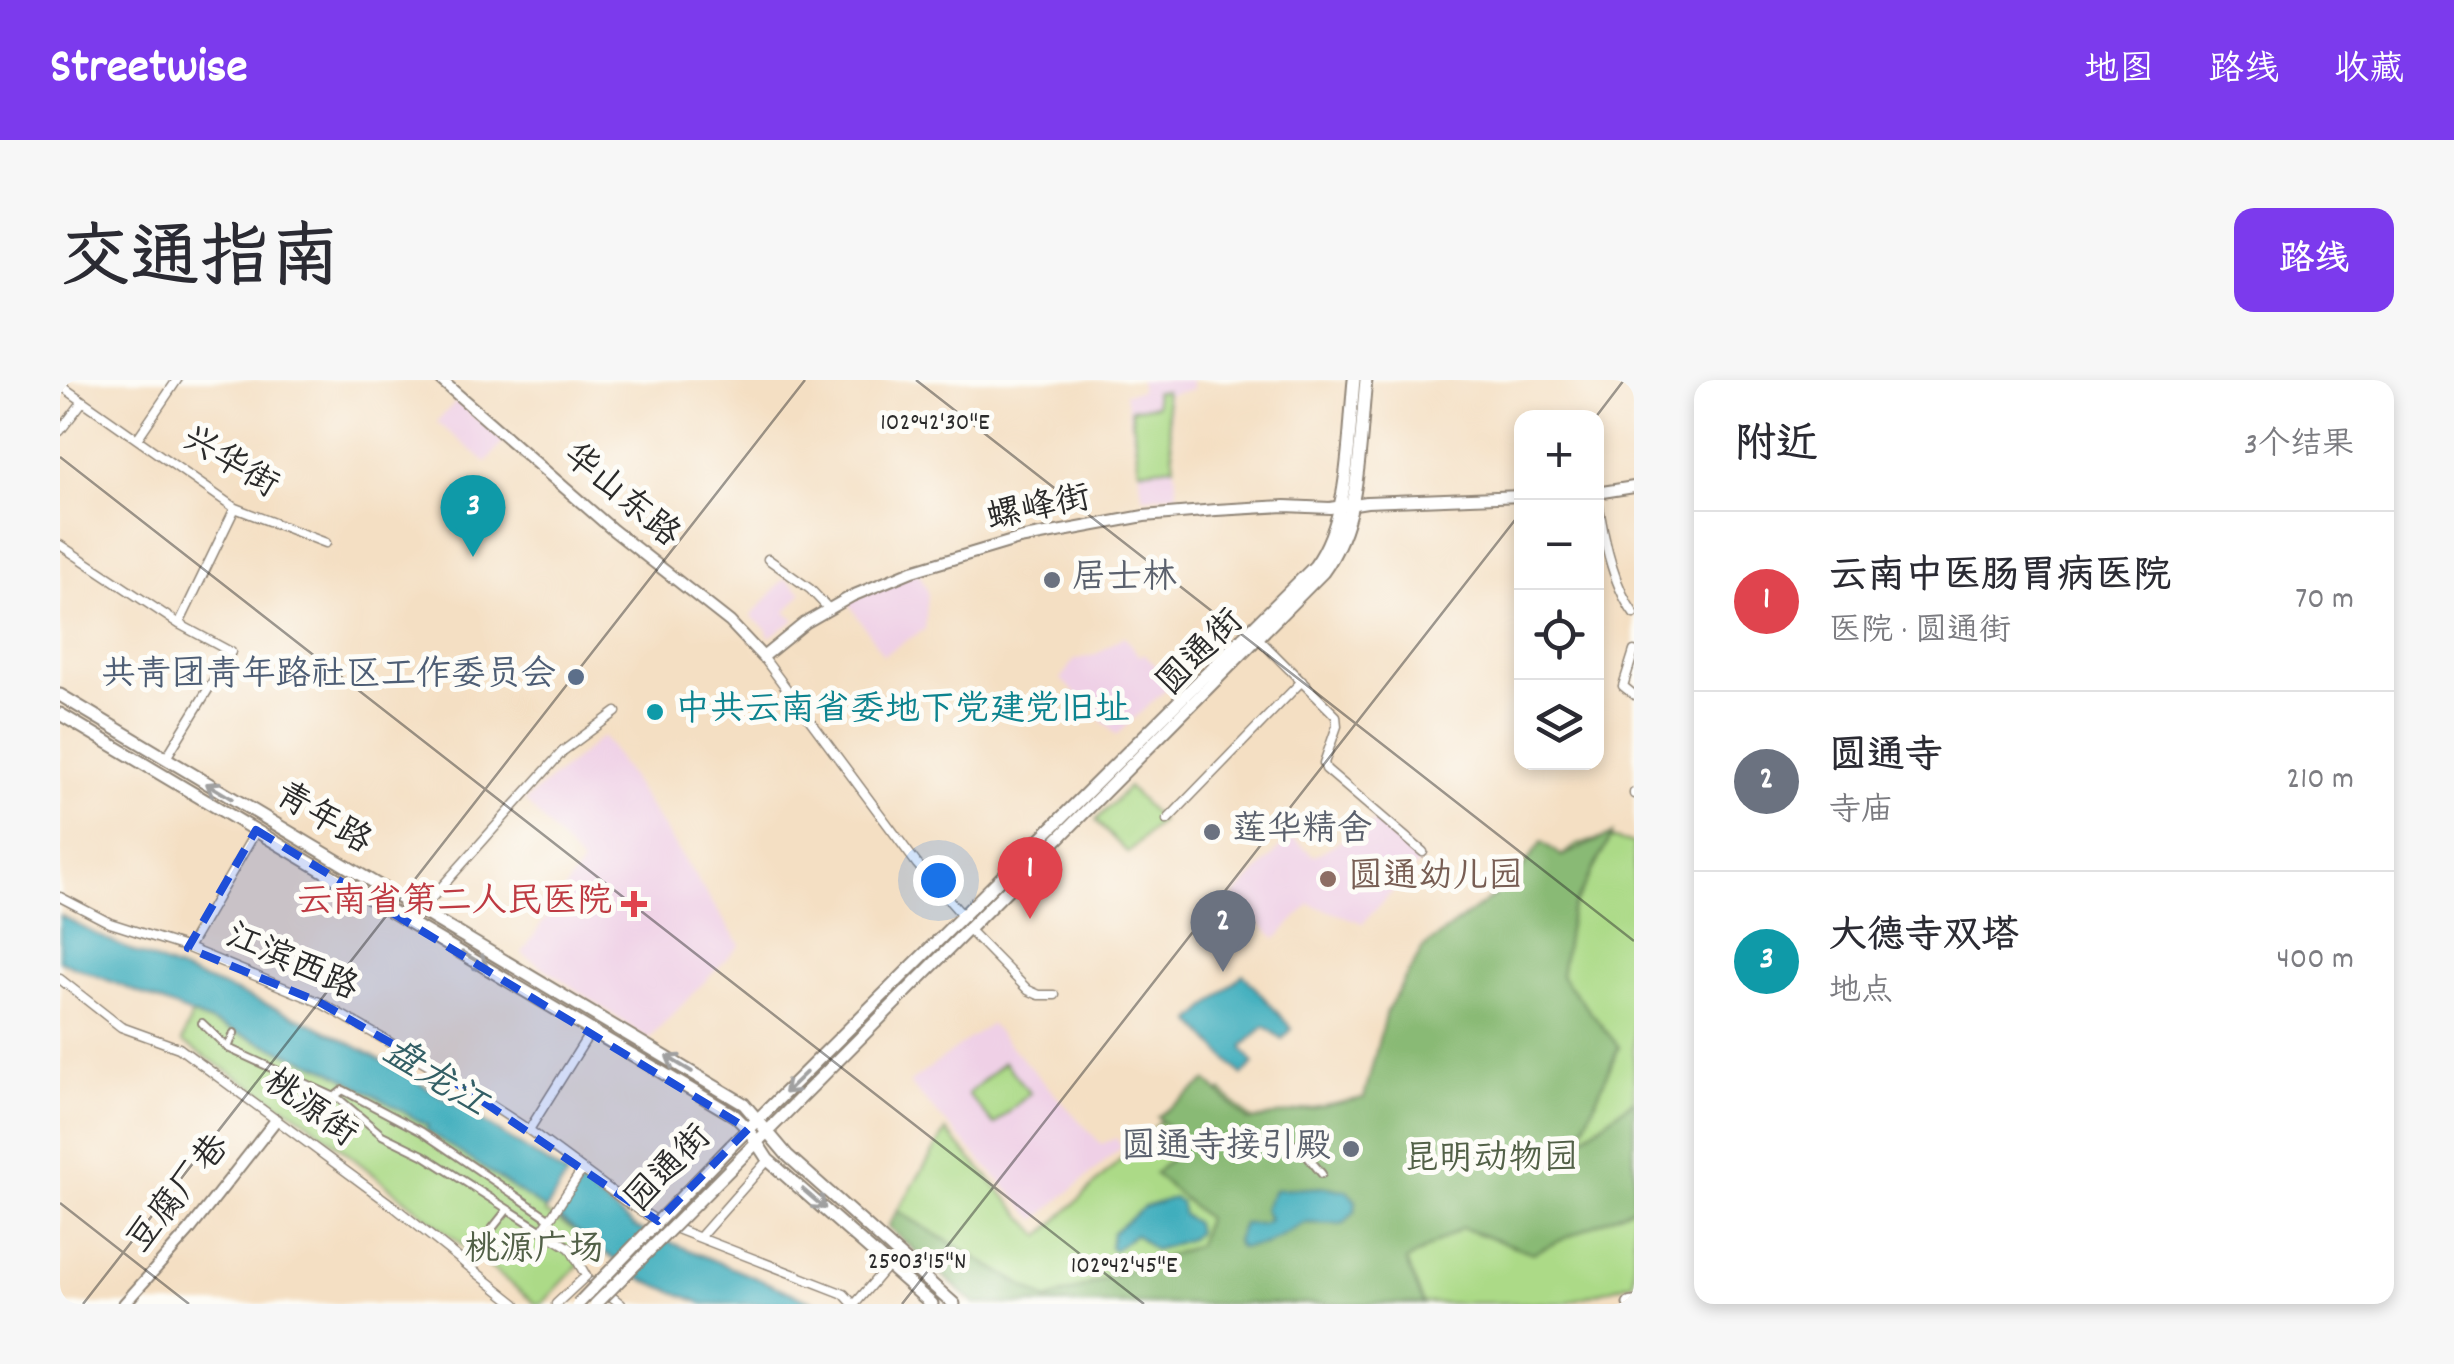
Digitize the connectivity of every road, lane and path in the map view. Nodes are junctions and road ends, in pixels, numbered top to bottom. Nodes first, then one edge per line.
1 (177, 380) edge
2 (441, 380) edge
3 (1354, 380) edge
4 (1366, 380) edge
5 (60, 385) edge
6 (83, 401) junction
7 (60, 431) edge
8 (137, 439) junction
9 (1634, 488) edge
10 (1604, 492) edge
11 (1514, 496) edge
12 (1598, 500) edge
13 (1346, 505) junction
14 (235, 508) junction
15 (326, 543) dead end
16 (60, 546) edge
17 (768, 559) dead end
18 (829, 609) junction
19 (1634, 614) edge
20 (179, 624) junction
21 (1254, 634) junction
22 (1634, 651) edge
23 (763, 657) junction
24 (1302, 681) junction
25 (60, 695) edge
26 (1634, 695) edge
27 (616, 712) dead end
28 (60, 714) edge
29 (166, 758) junction
30 (1166, 820) dead end
31 (256, 830) junction
32 (1422, 852) dead end
33 (60, 897) edge
34 (421, 910) junction
35 (966, 922) junction
36 (188, 948) junction
37 (60, 978) edge
38 (1056, 995) dead end
39 (202, 1023) dead end
40 (591, 1031) junction
41 (234, 1034) dead end
42 (228, 1048) junction
43 (334, 1097) junction
44 (759, 1119) junction
45 (276, 1120) junction
46 (748, 1129) junction
47 (529, 1130) junction
48 (768, 1130) junction
49 (757, 1141) junction
50 (1297, 1144) dead end
51 (768, 1160) junction
52 (579, 1174) junction
53 (1322, 1174) dead end
54 (507, 1210) junction
55 (551, 1218) junction
56 (542, 1231) junction
57 (701, 1236) junction
58 (464, 1264) junction
59 (889, 1264) junction
60 (586, 1276) junction
61 (124, 1304) edge
62 (516, 1304) edge
63 (556, 1304) edge
64 (578, 1304) edge
65 (596, 1304) edge
66 (620, 1304) edge
67 (854, 1304) edge
68 (932, 1304) edge
69 (954, 1304) edge

1 - 8 street
2 - 23 street, 华山东路
3 - 13 main road, 圆通街
4 - 13 main road, 圆通街
5 - 6 street, 兴华街
6 - 7 street
6 - 8 street, 兴华街
8 - 14 street, 兴华街
9 - 10 street
11 - 13 street, 螺峰街
12 - 19 street
13 - 18 street, 螺峰街
13 - 21 main road, 圆通街
14 - 15 street, 兴华街
14 - 20 street
16 - 20 street
17 - 18 street
18 - 23 street, 螺峰街
20 - 29 street
21 - 24 street
21 - 35 main road, 圆通街
22 - 26 street
23 - 35 street
24 - 30 street
24 - 32 street
25 - 29 main road, 青年路
27 - 34 street
28 - 31 main road, 青年路
34 -> 29 main road, 青年路
31 - 36 street
31 -> 40 main road, 青年路
33 - 36 street, 江滨西路
44 -> 34 main road, 青年路
35 - 38 street
35 -> 44 main road, 圆通街
35 - 48 main road, 圆通街
36 - 47 street, 江滨西路
37 - 45 street, 桃源街
39 - 42 street
40 - 46 main road, 青年路
40 - 47 street
41 - 42 street
42 - 43 street
43 - 54 street
43 - 55 street
44 - 46 main road, 园通街
44 - 48 main road, 青年路
45 - 58 street, 桃源街
45 - 61 street, 豆腐厂巷
46 - 49 main road, 青年路
46 - 64 main road, 园通街, bridge
47 - 52 street, 江滨西路
48 - 49 main road, 园通街
48 - 69 main road, 青年路
49 - 51 main road, 青年路
49 - 65 main road, 园通街, bridge
50 - 53 street
51 - 57 street
51 -> 59 main road, 青年路
52 - 55 street
52 - 57 street, 江滨西路
54 - 56 street
54 - 58 street
55 - 56 street
56 - 60 street
57 - 67 street, 江滨西路
58 - 62 street, 桃源街
59 - 67 street
59 - 68 main road, 青年路
60 - 63 street
60 - 66 street

